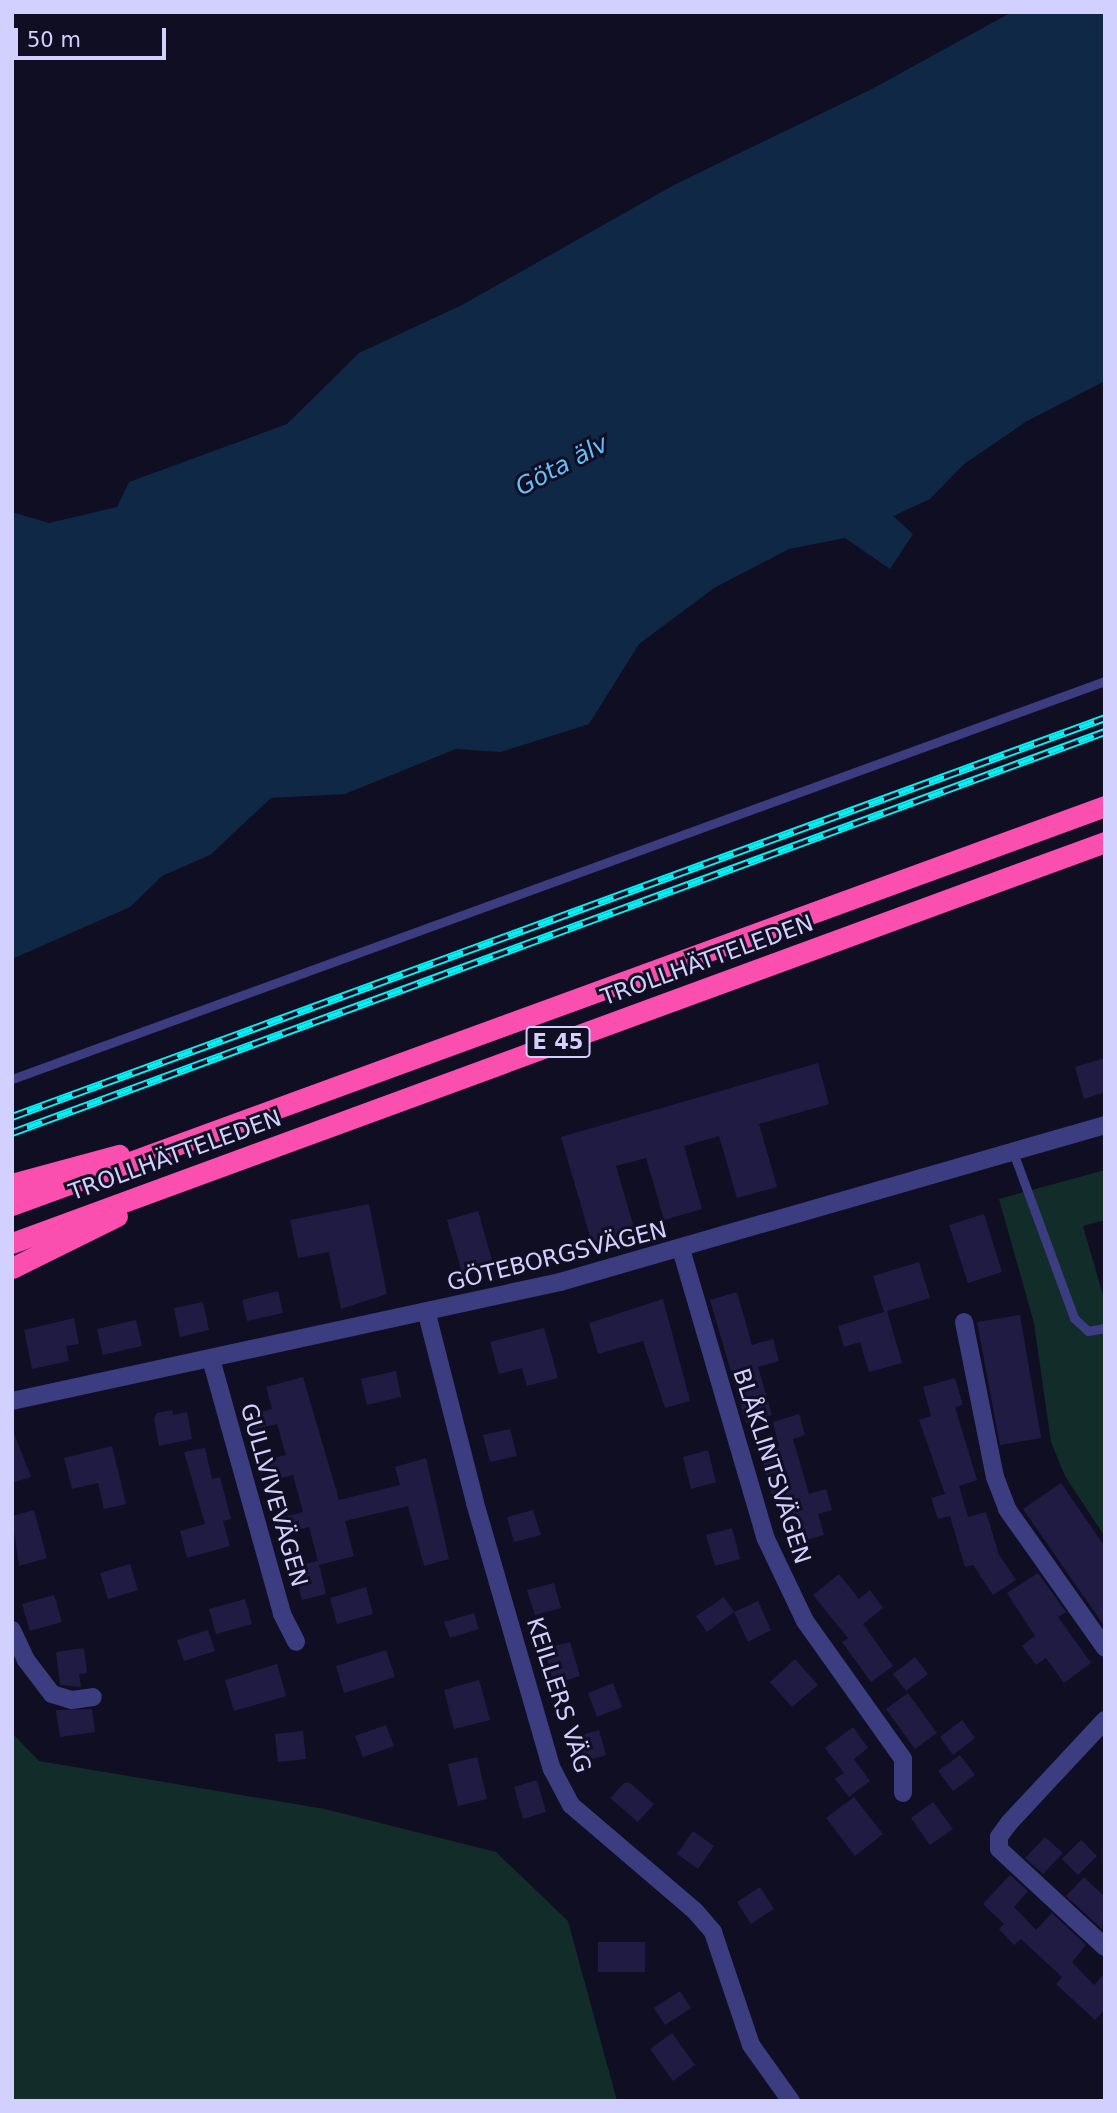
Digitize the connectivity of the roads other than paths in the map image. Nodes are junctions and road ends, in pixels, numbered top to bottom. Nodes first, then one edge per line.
1 (1105, 681) edge
2 (1105, 806) edge
3 (1105, 842) edge
4 (12, 1079) edge
5 (1105, 1125) edge
6 (183, 1142) junction
7 (1013, 1152) junction
8 (192, 1175) junction
9 (12, 1184) edge
10 (12, 1205) edge
11 (12, 1243) edge
12 (681, 1249) junction
13 (12, 1268) edge
14 (427, 1314) junction
15 (964, 1322) dead end
16 (1105, 1328) edge
17 (211, 1359) junction
18 (12, 1401) edge
19 (12, 1630) edge
20 (1102, 1639) edge
21 (296, 1642) dead end
22 (93, 1697) dead end
23 (1105, 1720) edge
24 (903, 1793) dead end
25 (1105, 1947) edge
26 (791, 2101) edge

1 - 4 lane
2 - 6 highway, TROLLHÄTTELEDEN / E 45
3 - 8 highway, TROLLHÄTTELEDEN / E 45
5 - 7 street, GÖTEBORGSVÄGEN
6 - 9 highway
6 - 10 highway, TROLLHÄTTELEDEN / E 45
7 - 12 street, GÖTEBORGSVÄGEN
7 - 16 lane
8 - 11 highway, TROLLHÄTTELEDEN / E 45
8 - 13 highway
12 - 14 street, GÖTEBORGSVÄGEN
12 - 24 street, BLÅKLINTSVÄGEN
14 - 17 street, GÖTEBORGSVÄGEN
14 - 26 street, KEILLERS VÄG
15 - 20 street
17 - 18 street, GÖTEBORGSVÄGEN
17 - 21 street, GULLVIVEVÄGEN
19 - 22 street
23 - 25 street

